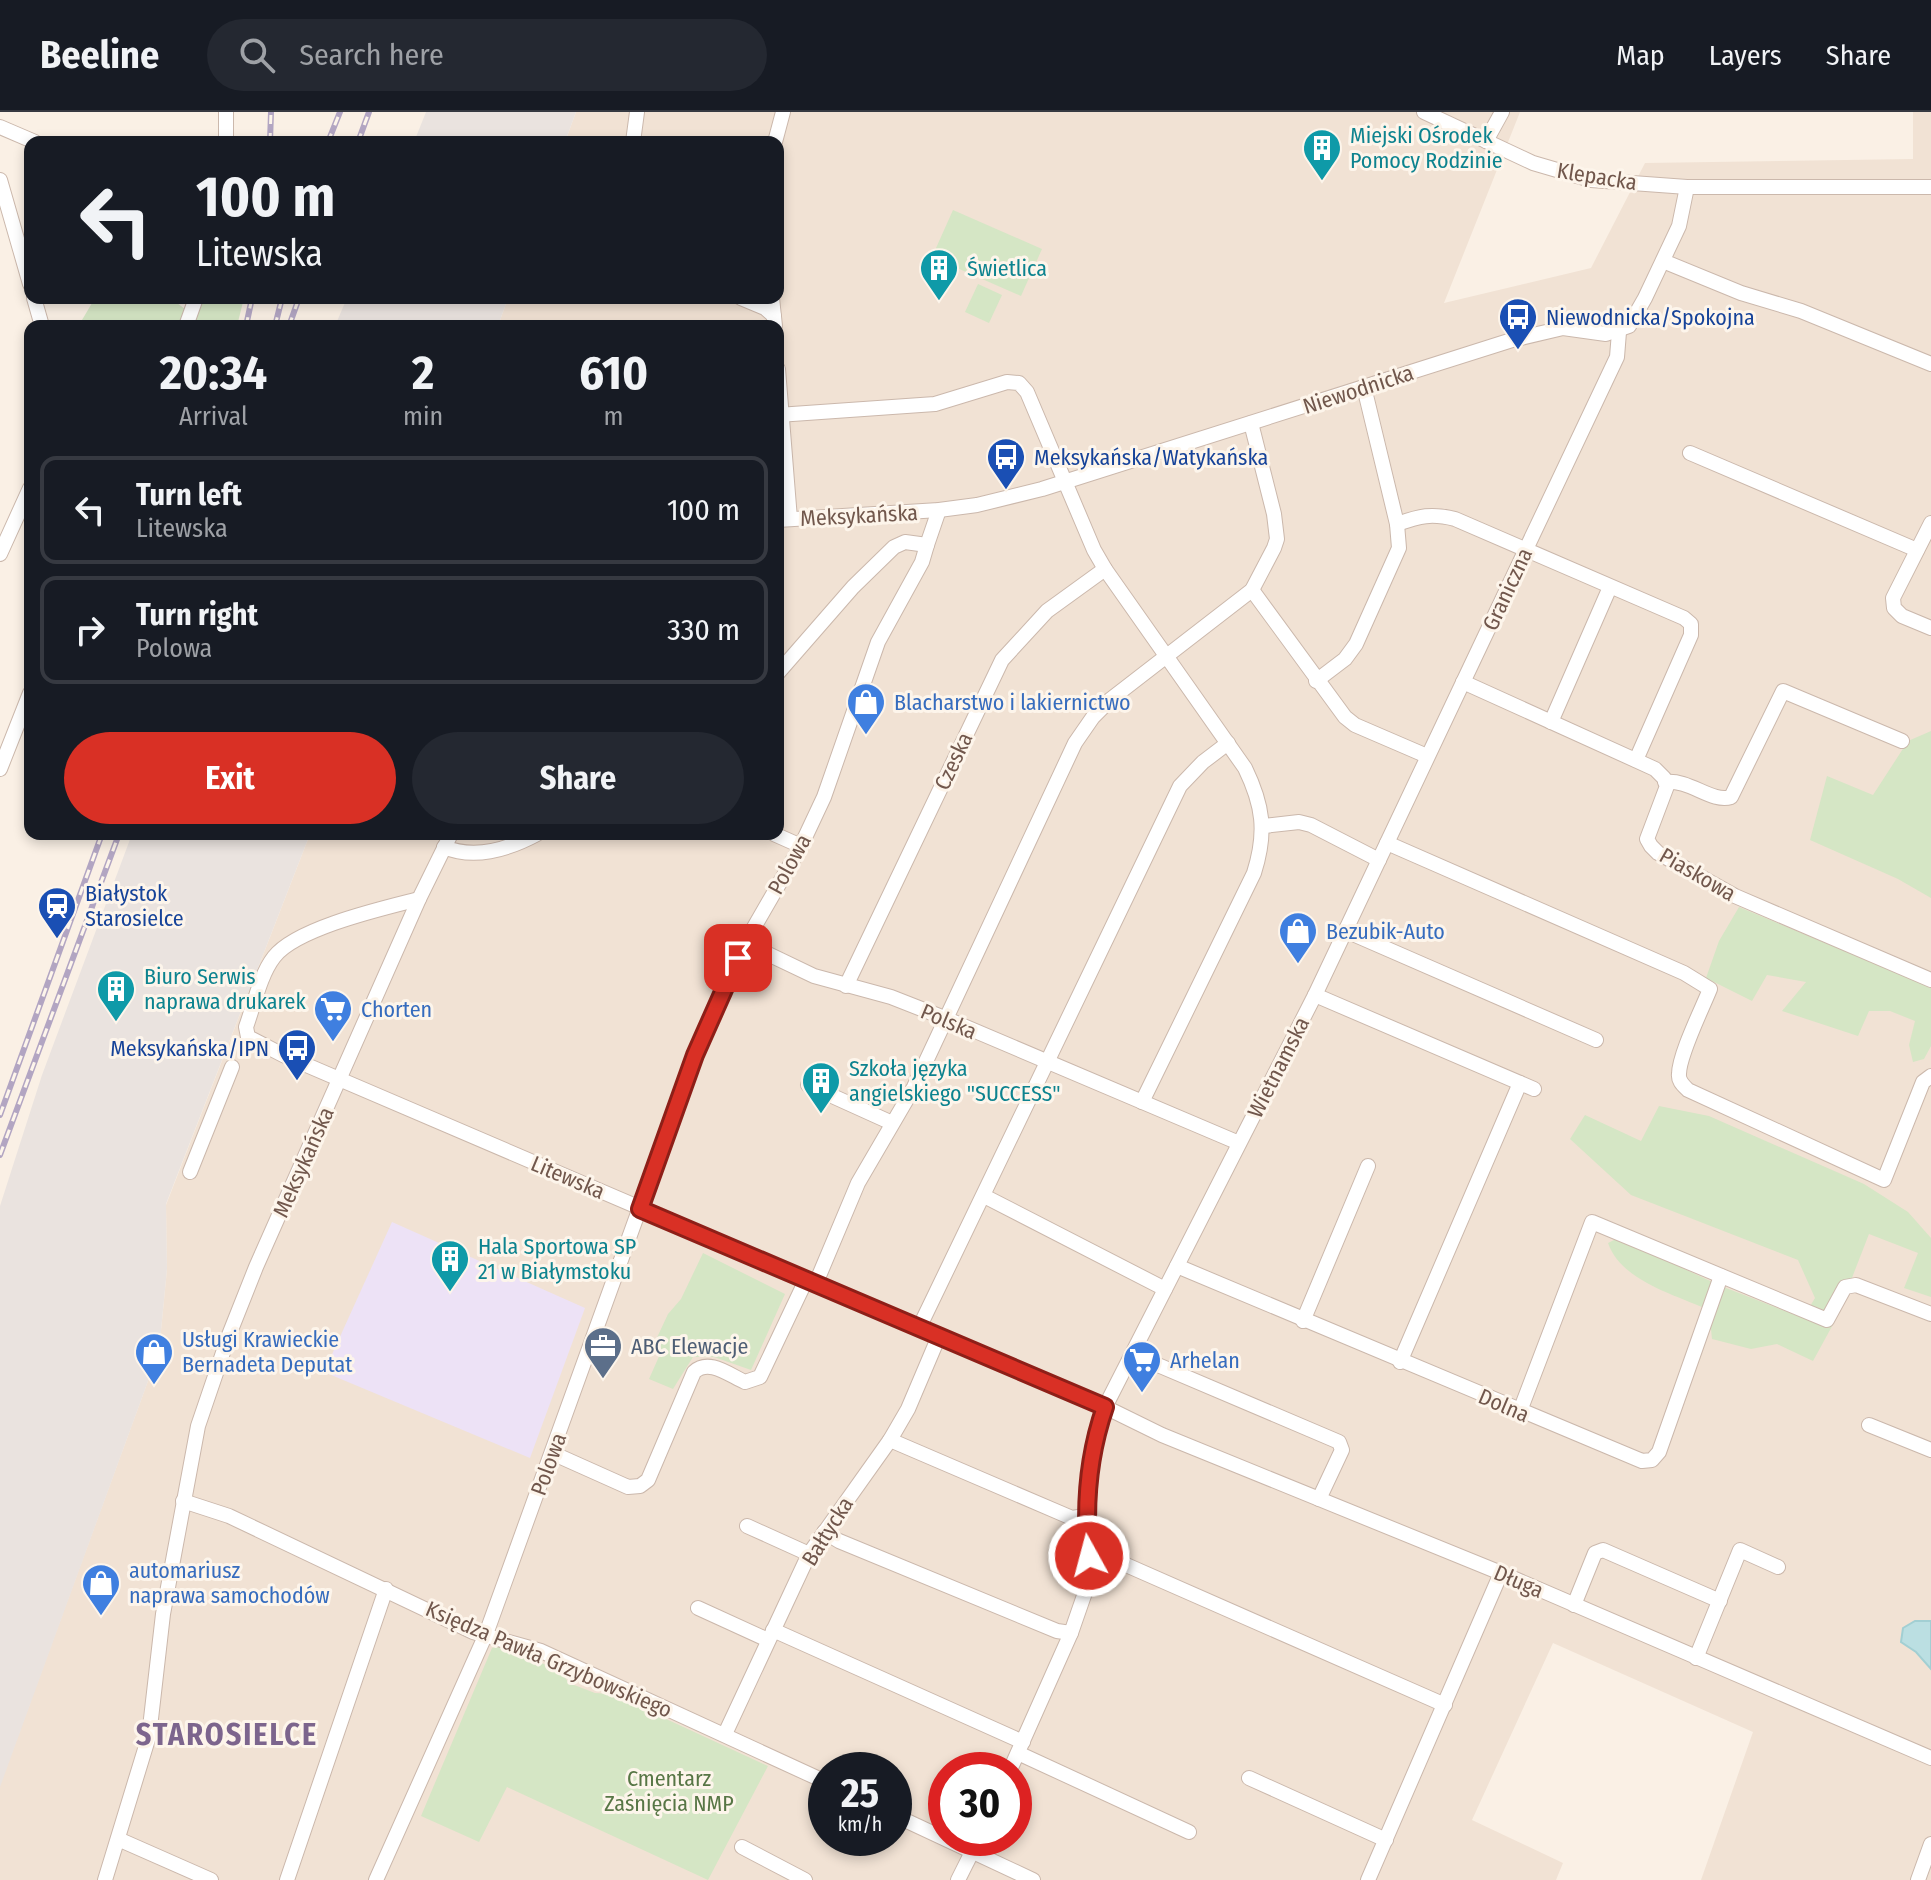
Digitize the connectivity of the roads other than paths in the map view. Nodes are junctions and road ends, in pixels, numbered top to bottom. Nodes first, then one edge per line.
1 (226, 112) edge
2 (637, 112) edge
3 (783, 112) edge
4 (1424, 112) edge
5 (1502, 112) edge
6 (0, 127) edge
7 (226, 136) edge
8 (634, 136) edge
9 (777, 136) edge
10 (24, 137) edge
11 (1486, 141) junction
12 (0, 180) edge
13 (1687, 187) junction
14 (1931, 187) edge
15 (1663, 261) junction
16 (24, 263) edge
17 (755, 304) edge
18 (773, 320) edge
19 (1619, 332) junction
20 (1931, 364) edge
21 (1364, 387) junction
22 (784, 415) edge
23 (1251, 423) junction
24 (1690, 453) dead end
25 (1065, 481) junction
26 (24, 501) edge
27 (939, 510) junction
28 (784, 519) edge
29 (1931, 523) edge
30 (1397, 524) junction
31 (927, 545) junction
32 (1525, 550) junction
33 (1917, 550) junction
34 (0, 554) edge
35 (1105, 569) junction
36 (1610, 587) junction
37 (1252, 590) junction
38 (1931, 628) edge
39 (1166, 657) junction
40 (784, 666) edge
41 (1316, 681) junction
42 (1463, 682) junction
43 (24, 708) edge
44 (1551, 722) junction
45 (1902, 741) dead end
46 (1228, 743) junction
47 (1427, 756) junction
48 (1636, 760) junction
49 (0, 769) edge
50 (1665, 782) junction
51 (1264, 826) junction
52 (784, 838) edge
53 (448, 840) edge
54 (524, 840) edge
55 (1387, 843) junction
56 (801, 846) junction
57 (1379, 860) junction
58 (419, 899) junction
59 (1346, 931) junction
60 (745, 943) junction
61 (1931, 980) edge
62 (846, 986) junction
63 (1315, 995) junction
64 (947, 1019) junction
65 (1596, 1040) dead end
66 (1048, 1064) junction
67 (232, 1067) dead end
68 (1931, 1076) edge
69 (341, 1079) junction
70 (808, 1085) dead end
71 (1142, 1102) junction
72 (892, 1123) junction
73 (1239, 1143) junction
74 (1368, 1166) dead end
75 (190, 1172) dead end
76 (984, 1196) junction
77 (640, 1209) junction
78 (1177, 1266) junction
79 (1721, 1276) junction
80 (811, 1282) junction
81 (1165, 1289) junction
82 (1931, 1314) edge
83 (1303, 1321) junction
84 (919, 1328) junction
85 (939, 1336) junction
86 (1132, 1354) junction
87 (1400, 1362) junction
88 (1105, 1407) junction
89 (1520, 1411) junction
90 (1869, 1425) dead end
91 (890, 1440) junction
92 (1931, 1450) edge
93 (552, 1453) junction
94 (1319, 1499) junction
95 (183, 1501) junction
96 (1085, 1516) junction
97 (747, 1526) dead end
98 (824, 1532) junction
99 (809, 1554) junction
100 (1089, 1556) junction
101 (1778, 1567) dead end
102 (1501, 1573) junction
103 (386, 1589) junction
104 (1720, 1601) junction
105 (1574, 1605) junction
106 (698, 1608) dead end
107 (1071, 1633) junction
108 (486, 1634) junction
109 (770, 1635) junction
110 (1696, 1658) junction
111 (1445, 1705) junction
112 (725, 1734) junction
113 (1020, 1748) junction
114 (1018, 1752) edge
115 (1931, 1758) edge
116 (808, 1773) edge
117 (1249, 1778) dead end
118 (1189, 1832) dead end
119 (118, 1839) junction
120 (1386, 1840) junction
121 (1931, 1844) edge
122 (742, 1847) dead end
123 (970, 1856) edge
124 (993, 1856) edge
125 (105, 1880) edge
126 (211, 1880) edge
127 (287, 1880) edge
128 (376, 1880) edge
129 (805, 1880) edge
130 (958, 1880) edge
131 (1033, 1880) edge
132 (1368, 1880) edge
133 (1918, 1880) edge

1 - 7 street
2 - 8 street
3 - 9 street
4 - 11 street, Klepacka
5 - 11 street
6 - 10 street
11 - 13 street, Klepacka
12 - 16 street
13 - 14 street
13 - 15 street
15 - 19 street
15 - 20 street
17 - 18 street
19 - 21 street, Niewodnicka
19 - 32 street, Graniczna
21 - 23 street, Niewodnicka
21 - 30 street
22 - 25 street
23 - 25 street, Niewodnicka
23 - 37 street
24 - 33 street
25 - 27 street, Niewodnicka
25 - 35 street
26 - 34 street
27 - 28 street, Meksykańska
27 - 31 street
29 - 33 street
30 - 32 street
30 - 41 street
31 - 40 street
31 - 56 street, Polowa
32 - 36 street
32 - 42 street, Graniczna
33 - 38 street
35 - 39 street
35 - 62 street, Czeska
36 - 44 street
36 - 48 street
37 - 39 street
37 - 41 street
39 - 46 street
39 - 64 street
41 - 47 street
42 - 44 street
42 - 47 street, Graniczna
43 - 49 street
44 - 48 street
45 - 50 street
46 - 51 street
46 - 66 street
47 - 55 street, Graniczna
48 - 50 street
50 - 61 street, Piaskowa
51 - 57 street
51 - 71 street
52 - 56 street
53 - 54 street
53 - 58 street, Meksykańska
55 - 57 street, Wietnamska
55 - 68 street
56 - 60 street, Polowa
57 - 59 street, Wietnamska
58 - 69 street, Meksykańska
58 - 69 street, Litewska
59 - 63 street, Wietnamska
59 - 65 street
60 - 62 street, Polska
60 - 77 street, Polowa
62 - 64 street, Polska
63 - 73 street, Wietnamska
63 - 87 street
64 - 66 street, Polska
64 - 72 street
66 - 71 street, Polska
66 - 76 street
67 - 75 street
69 - 77 street, Litewska
69 - 95 street, Meksykańska
70 - 72 street
71 - 73 street, Polska
72 - 80 street
73 - 78 street, Wietnamska
74 - 83 street
76 - 81 street
76 - 84 street
77 - 80 street, Litewska
77 - 93 street, Polowa
78 - 81 street, Wietnamska
78 - 83 street, Dolna
79 - 82 street
79 - 89 street, Dolna
79 - 89 street
80 - 84 street, Litewska
80 - 93 street
81 - 86 street, Wietnamska
83 - 87 street, Dolna
84 - 85 street, Litewska
85 - 88 street, Litewska
85 - 91 street, Bałtycka
86 - 88 street, Wietnamska
86 - 94 street
87 - 89 street, Dolna
88 - 94 street, Długa
88 - 96 street, Wietnamska
90 - 92 street
91 - 96 street
91 - 98 street, Bałtycka
93 - 108 street, Polowa
94 - 102 street, Długa
95 - 103 street, Księdza Pawła Grzybowskiego
95 - 119 street, Meksykańska
96 - 100 street, Wietnamska
97 - 99 street
98 - 99 street, Bałtycka
98 - 107 street
99 - 109 street, Bałtycka
100 - 107 street, Wietnamska
100 - 111 street
101 - 104 street
102 - 105 street, Długa
102 - 111 street
103 - 108 street, Księdza Pawła Grzybowskiego
103 - 127 street
104 - 105 street
104 - 110 street
105 - 110 street, Długa
106 - 109 street
107 - 113 street, Wietnamska
108 - 112 street, Księdza Pawła Grzybowskiego
108 - 128 street, Polowa
109 - 112 street, Bałtycka
109 - 113 street
110 - 115 street, Długa
111 - 120 street
112 - 116 street, Księdza Pawła Grzybowskiego
113 - 114 street, Wietnamska
113 - 118 street
117 - 120 street
119 - 125 street, Meksykańska
119 - 126 street
120 - 132 street
121 - 133 street
122 - 129 street
123 - 130 street
124 - 131 street

